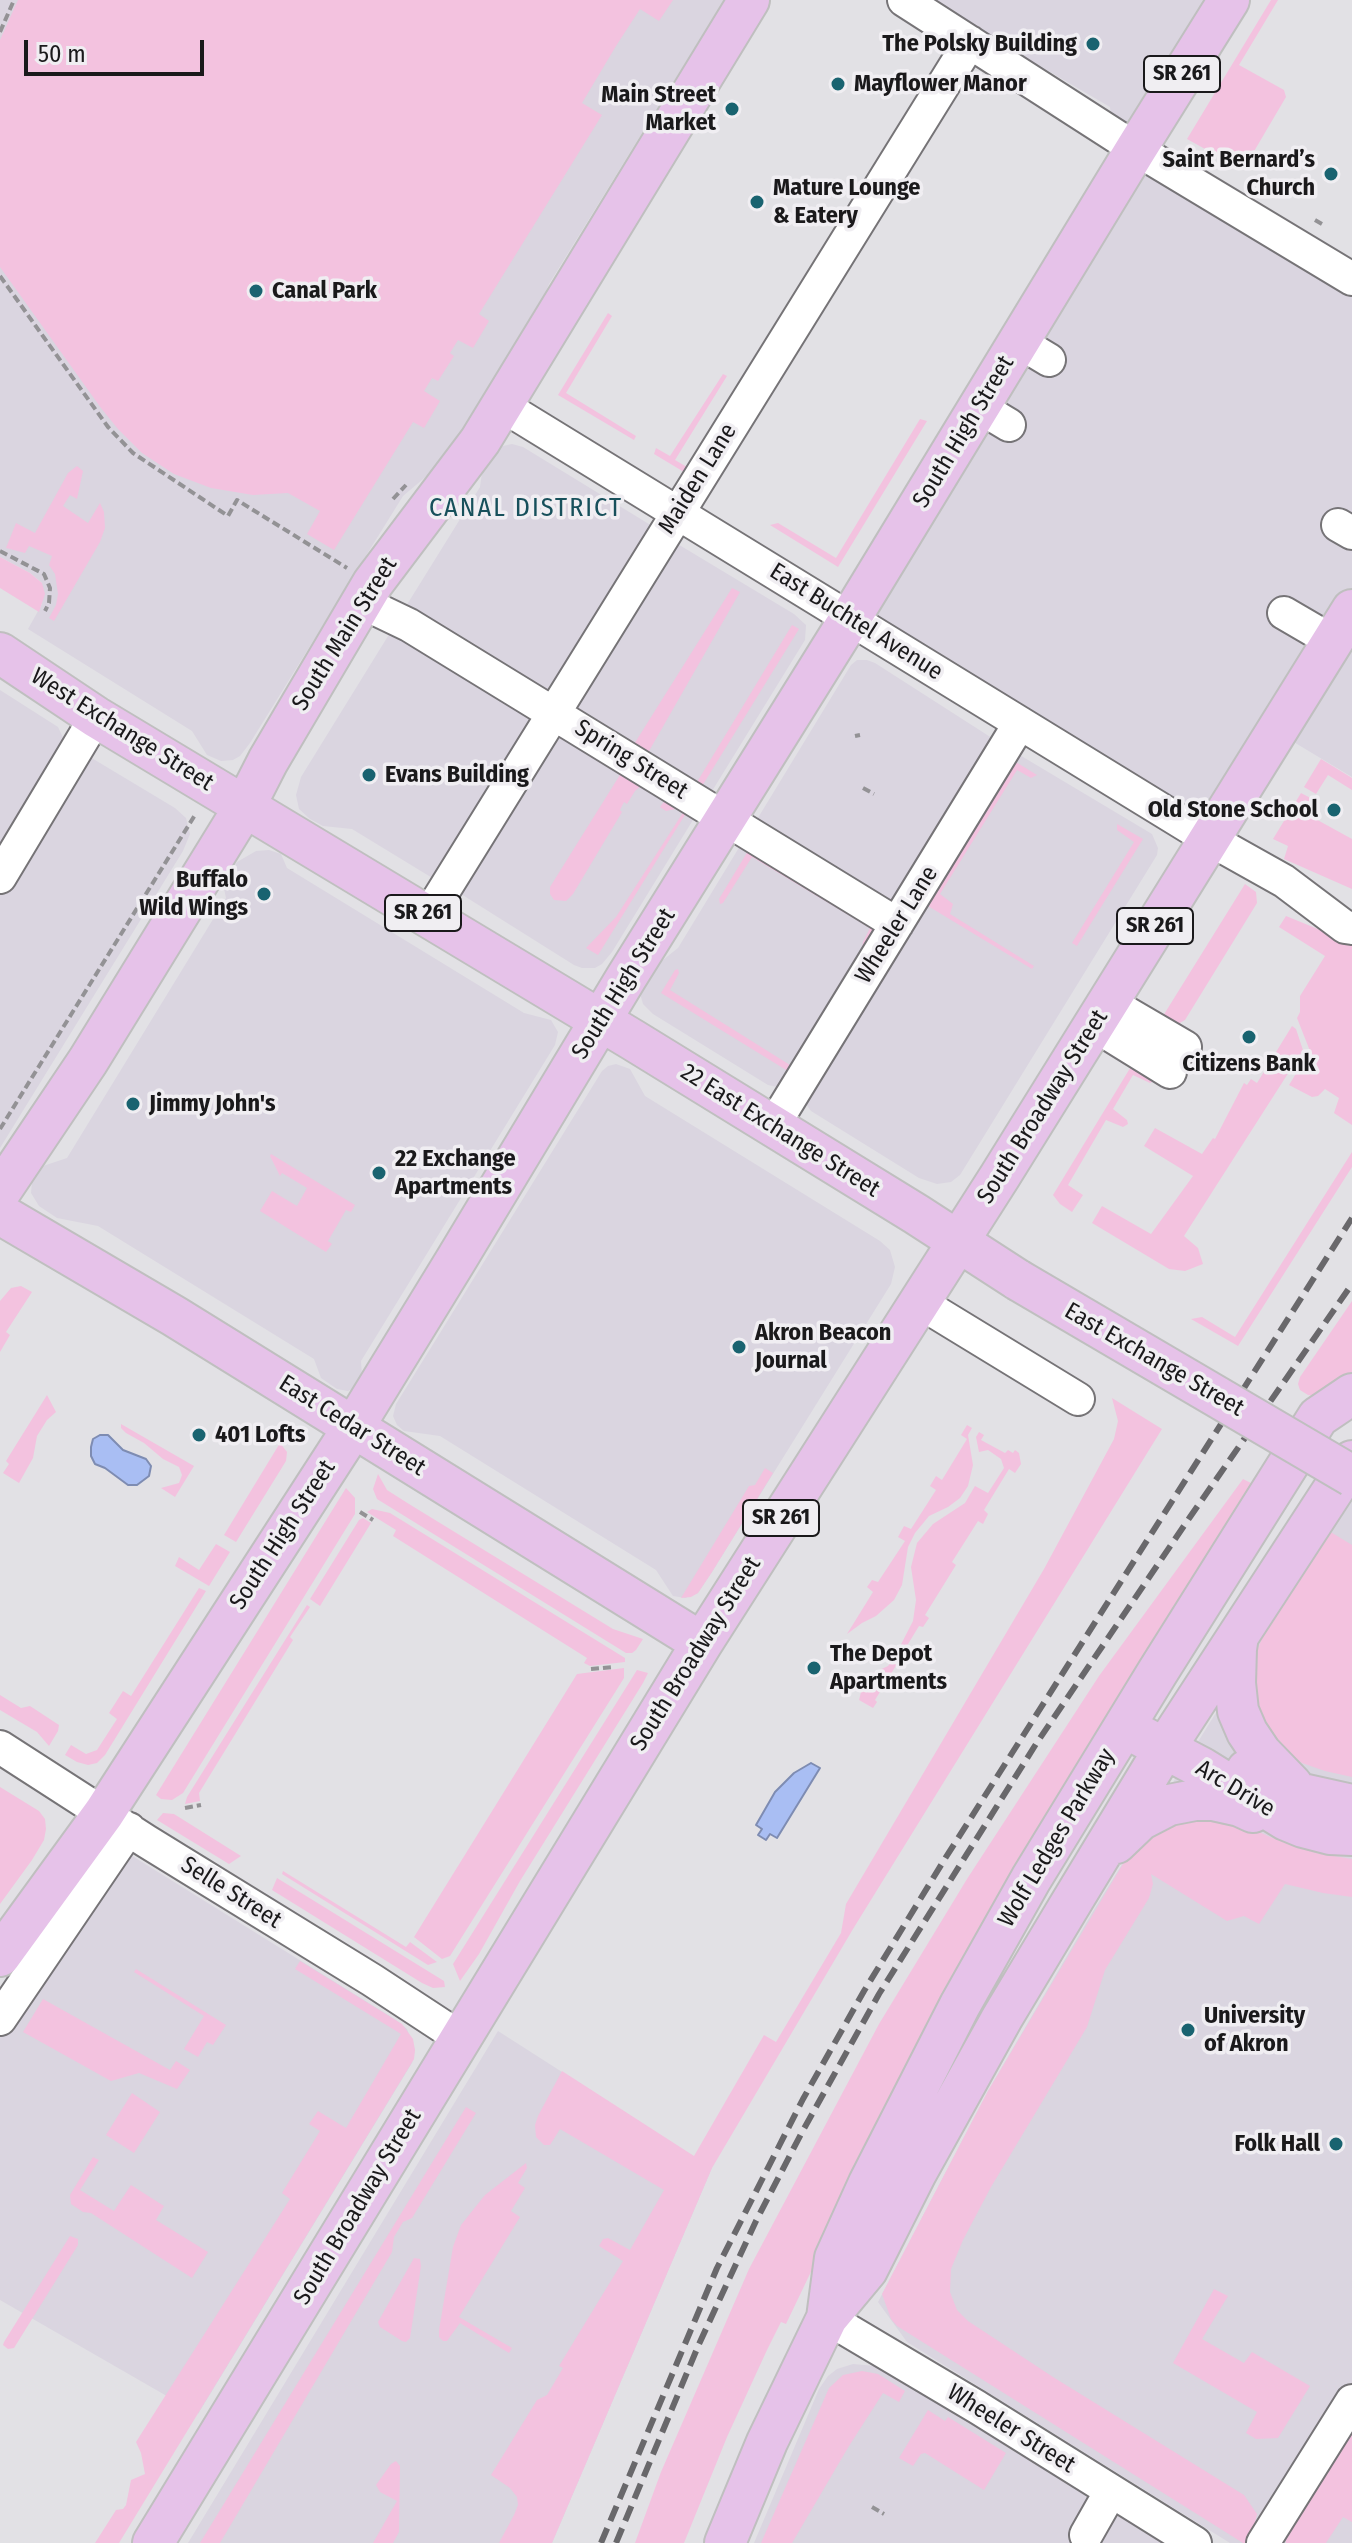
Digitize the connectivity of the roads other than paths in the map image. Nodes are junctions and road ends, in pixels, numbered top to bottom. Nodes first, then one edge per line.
1 (749, 0) edge
2 (904, 0) edge
3 (1229, 0) edge
4 (970, 42) junction
5 (1136, 149) junction
6 (1352, 279) edge
7 (503, 406) junction
8 (677, 511) junction
9 (355, 586) junction
10 (1284, 613) dead end
11 (851, 617) junction
12 (1342, 626) edge
13 (0, 653) edge
14 (555, 713) junction
15 (96, 717) junction
16 (1020, 723) junction
17 (245, 806) junction
18 (725, 820) junction
19 (1209, 839) junction
20 (0, 877) edge
21 (428, 916) junction
22 (897, 924) junction
23 (1352, 928) edge
24 (1101, 1014) junction
25 (600, 1021) junction
26 (1177, 1059) dead end
27 (773, 1126) junction
28 (0, 1192) edge
29 (0, 1214) edge
30 (958, 1242) junction
31 (919, 1302) junction
32 (1352, 1394) edge
33 (1078, 1399) dead end
34 (353, 1428) junction
35 (1352, 1461) edge
36 (1352, 1476) edge
37 (1238, 1636) junction
38 (702, 1643) junction
39 (1129, 1717) junction
40 (1171, 1738) junction
41 (0, 1747) edge
42 (1352, 1805) edge
43 (1301, 1811) junction
44 (116, 1821) junction
45 (1352, 1835) edge
46 (1094, 1865) junction
47 (6, 1948) edge
48 (0, 2019) edge
49 (462, 2039) junction
50 (827, 2318) junction
51 (1352, 2401) edge
52 (1111, 2491) junction
53 (1086, 2535) dead end
54 (153, 2543) edge
55 (725, 2543) edge
56 (1195, 2543) edge
57 (1263, 2543) edge

1 - 7 main road, South Main Street
2 - 4 street
3 - 5 main road, South High Street / SR 261
4 - 5 street
4 - 8 street, Maiden Lane
5 - 6 street
5 - 11 main road, South High Street / SR 261
7 - 8 street, East Buchtel Avenue
7 - 9 main road, South Main Street
8 - 11 street, East Buchtel Avenue
8 - 14 street, Maiden Lane
9 - 14 street, Spring Street
9 - 17 main road, South Main Street
10 - 12 street
11 - 16 street, East Buchtel Avenue
11 - 18 main road, South High Street / SR 261
12 - 19 main road, South Broadway Street / SR 261
13 - 15 main road, West Exchange Street / SR 261
14 - 18 street, Spring Street
14 - 21 street, Maiden Lane
15 - 17 main road, West Exchange Street / SR 261
15 - 20 street
16 - 19 street, East Buchtel Avenue
16 - 22 street, Wheeler Lane
17 - 21 main road, SR 261
17 - 28 main road, South Main Street
18 - 22 street, Spring Street
18 - 25 main road, South High Street / SR 261
19 - 23 street, East Buchtel Avenue
19 - 24 main road, South Broadway Street / SR 261
21 - 25 main road, SR 261
22 - 27 street, Wheeler Lane
24 - 26 street
24 - 30 main road, South Broadway Street / SR 261
25 - 27 main road, 22 East Exchange Street
25 - 34 main road, South High Street
27 - 30 main road, 22 East Exchange Street
29 - 34 main road, East Cedar Street
30 - 31 main road, South Broadway Street / SR 261
30 - 36 main road, East Exchange Street, bridge
31 - 33 street
31 - 38 main road, South Broadway Street / SR 261
32 - 39 main road, Wolf Ledges Parkway
34 - 38 main road, East Cedar Street
34 - 44 main road, South High Street
35 - 37 main road, Wolf Ledges Parkway
37 - 40 main road, Wolf Ledges Parkway
37 - 43 main road
38 - 49 main road, South Broadway Street
39 - 40 main road, Arc Drive
39 - 50 main road, Wolf Ledges Parkway
40 - 43 main road, Arc Drive
40 - 46 main road, Wolf Ledges Parkway
41 - 44 street, Selle Street
42 - 43 main road, Arc Drive
43 - 45 main road, Arc Drive
43 - 46 main road
44 - 47 main road, South High Street
44 - 48 street
44 - 49 street, Selle Street
46 - 50 main road, Wolf Ledges Parkway
49 - 54 main road, South Broadway Street
50 - 52 street, Wheeler Street
50 - 55 main road, Wolf Ledges Parkway
51 - 57 street
52 - 53 street
52 - 56 street, Wheeler Street

